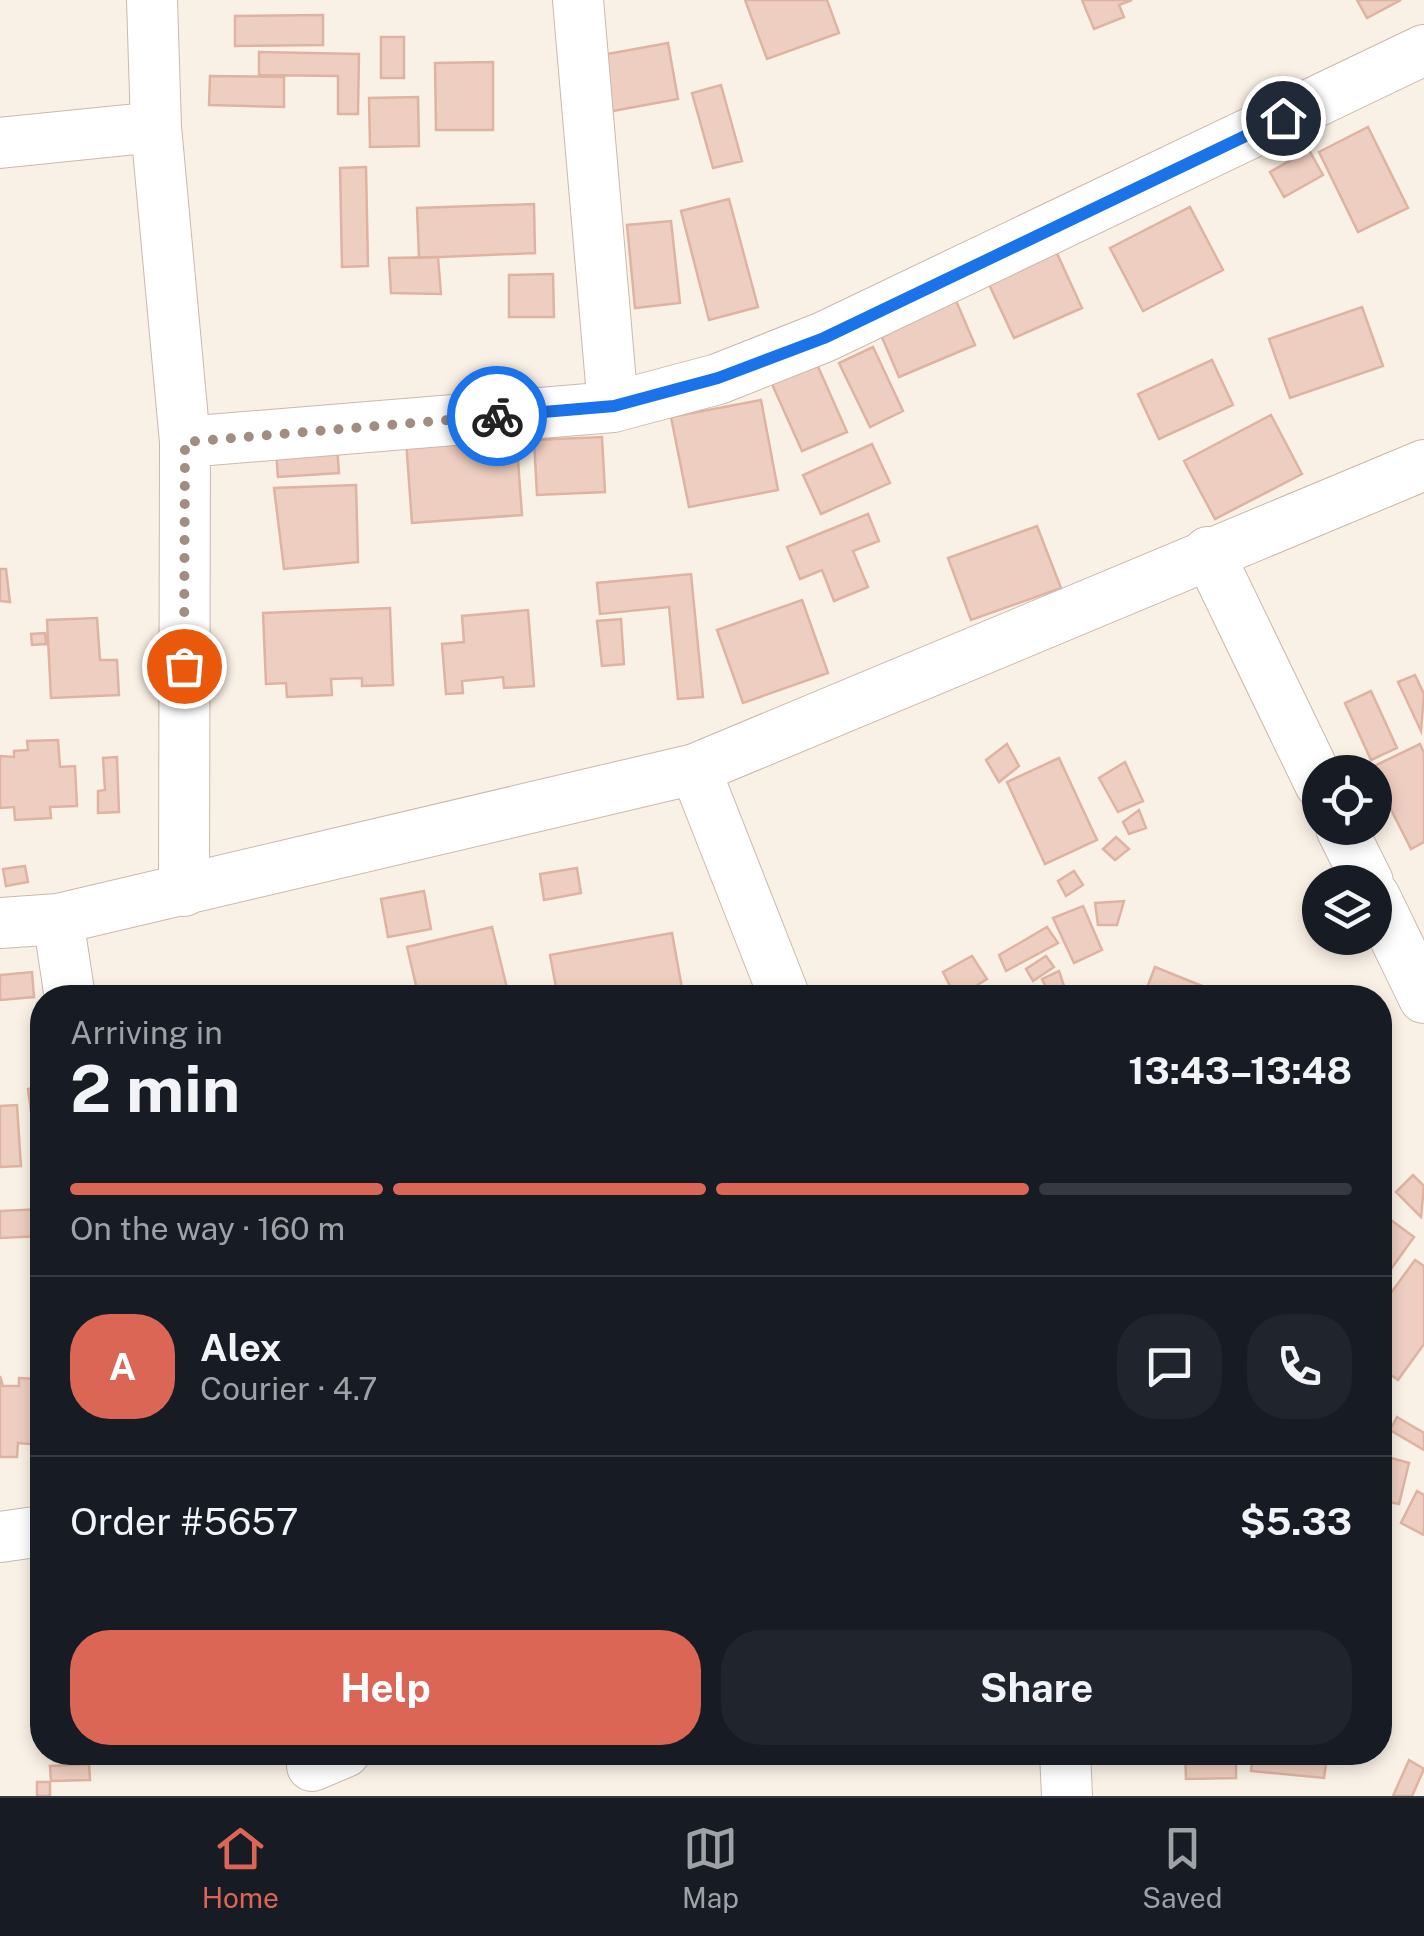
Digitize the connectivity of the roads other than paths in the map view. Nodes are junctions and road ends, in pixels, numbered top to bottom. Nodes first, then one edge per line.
1 (152, 0) edge
2 (578, 0) edge
3 (1424, 50) edge
4 (156, 126) junction
5 (0, 143) edge
6 (614, 406) junction
7 (185, 442) junction
8 (1424, 466) edge
9 (1208, 552) junction
10 (1306, 755) edge
11 (695, 769) junction
12 (184, 891) junction
13 (58, 919) junction
14 (0, 923) edge
15 (1392, 932) edge
16 (68, 985) edge
17 (780, 985) edge
18 (1424, 998) edge
19 (30, 1533) edge
20 (0, 1537) edge
21 (1066, 1765) edge
22 (1067, 1796) edge

1 - 4 street
2 - 6 street
3 - 6 street
4 - 5 street
4 - 7 street
6 - 7 street
7 - 12 street
8 - 9 street
9 - 10 street
9 - 11 street
11 - 12 street
11 - 17 street
12 - 13 street
13 - 14 street
13 - 16 street
15 - 18 street
19 - 20 street
21 - 22 street

